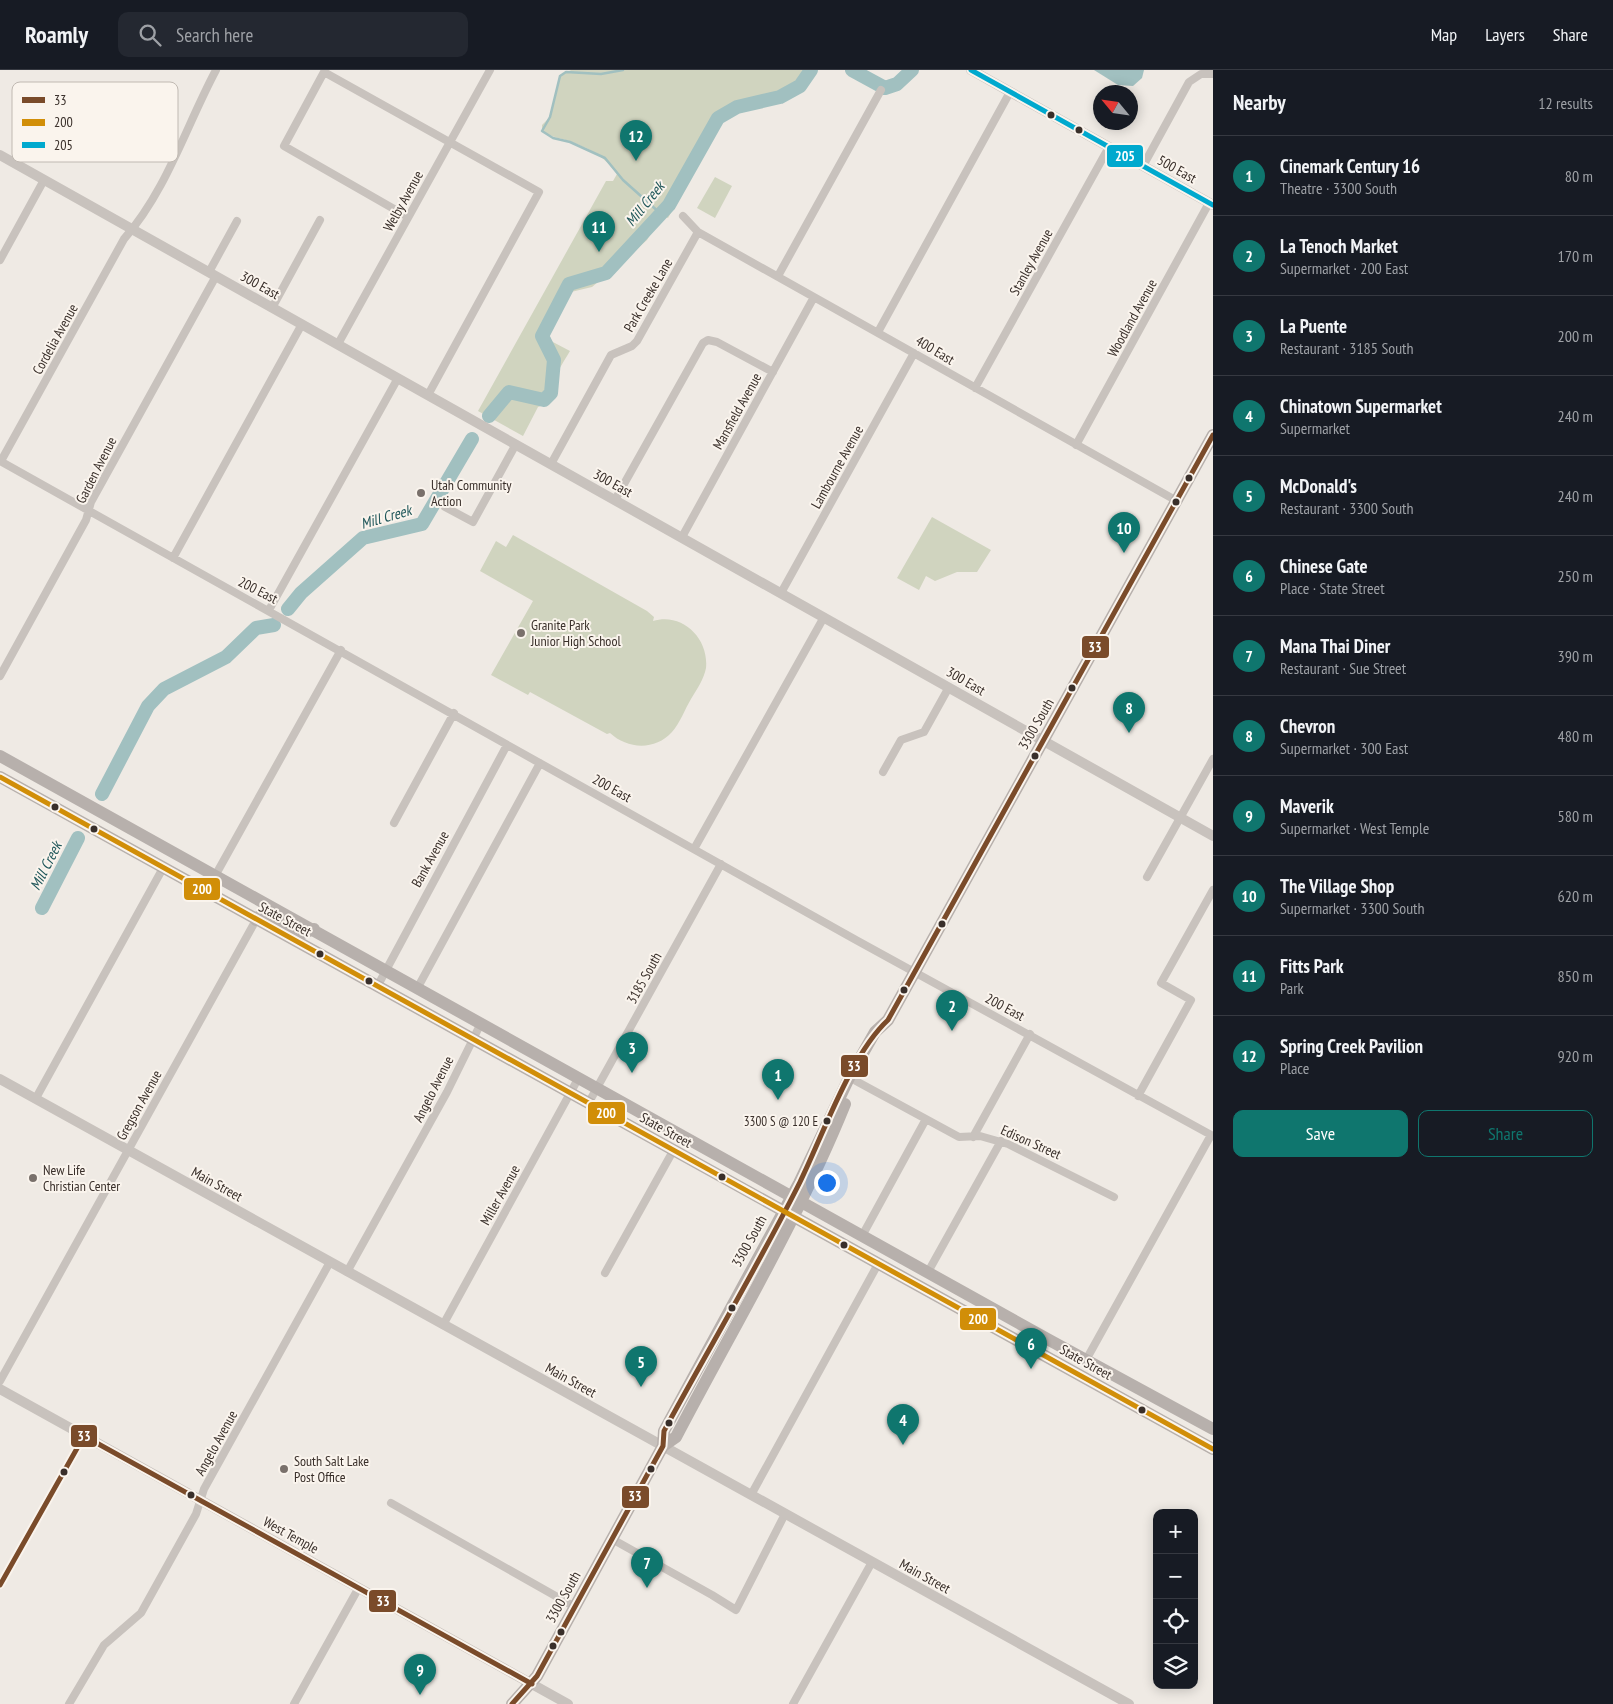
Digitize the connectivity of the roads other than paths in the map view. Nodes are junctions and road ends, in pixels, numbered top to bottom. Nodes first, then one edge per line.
1 (216, 70) edge
2 (490, 70) edge
3 (971, 70) edge
4 (1213, 74) edge
5 (881, 90) dead end
6 (1010, 92) junction
7 (450, 142) junction
8 (1109, 147) junction
9 (178, 151) edge
10 (0, 155) edge
11 (12, 162) edge
12 (12, 162) edge
13 (172, 162) edge
14 (1143, 166) junction
15 (44, 180) junction
16 (1211, 204) edge
17 (683, 216) dead end
18 (408, 217) junction
19 (320, 220) dead end
20 (237, 221) dead end
21 (133, 230) junction
22 (698, 232) junction
23 (0, 260) edge
24 (213, 274) junction
25 (778, 276) junction
26 (814, 296) junction
27 (272, 308) junction
28 (302, 324) junction
29 (878, 332) junction
30 (338, 344) junction
31 (914, 353) junction
32 (773, 372) junction
33 (398, 378) junction
34 (975, 388) junction
35 (428, 395) junction
36 (1213, 435) edge
37 (516, 444) junction
38 (1076, 445) junction
39 (1, 461) edge
40 (550, 464) junction
41 (615, 500) junction
42 (1177, 501) junction
43 (445, 507) dead end
44 (88, 511) junction
45 (682, 537) junction
46 (172, 558) junction
47 (781, 593) junction
48 (269, 610) junction
49 (824, 617) junction
50 (341, 650) junction
51 (1, 671) edge
52 (949, 688) junction
53 (454, 714) junction
54 (1043, 740) junction
55 (507, 745) junction
56 (0, 756) edge
57 (1213, 759) edge
58 (540, 763) junction
59 (883, 772) dead end
60 (0, 777) edge
61 (1180, 817) junction
62 (394, 823) dead end
63 (1213, 836) edge
64 (694, 849) junction
65 (721, 864) junction
66 (163, 868) junction
67 (215, 876) junction
68 (1147, 877) dead end
69 (1213, 890) edge
70 (256, 920) junction
71 (314, 929) junction
72 (385, 969) junction
73 (915, 972) junction
74 (376, 987) junction
75 (418, 987) junction
76 (482, 1023) junction
77 (882, 1026) junction
78 (1030, 1034) junction
79 (472, 1040) junction
80 (0, 1078) edge
81 (579, 1078) junction
82 (856, 1081) junction
83 (597, 1087) junction
84 (570, 1094) junction
85 (1138, 1096) junction
86 (36, 1098) junction
87 (588, 1104) junction
88 (926, 1119) junction
89 (1212, 1135) edge
90 (973, 1137) junction
91 (1001, 1141) junction
92 (128, 1150) junction
93 (673, 1151) junction
94 (1114, 1197) dead end
95 (796, 1199) junction
96 (789, 1214) junction
97 (862, 1236) junction
98 (330, 1262) junction
99 (878, 1264) junction
100 (347, 1272) junction
101 (928, 1272) junction
102 (605, 1273) dead end
103 (443, 1325) junction
104 (1086, 1360) junction
105 (0, 1381) edge
106 (0, 1389) edge
107 (1213, 1429) edge
108 (84, 1436) junction
109 (663, 1446) junction
110 (1213, 1450) edge
111 (751, 1495) junction
112 (200, 1501) junction
113 (391, 1503) dead end
114 (785, 1514) junction
115 (612, 1539) junction
116 (872, 1562) junction
117 (0, 1586) edge
118 (358, 1589) junction
119 (575, 1607) junction
120 (532, 1684) junction
121 (69, 1704) edge
122 (294, 1704) edge
123 (512, 1704) edge
124 (526, 1704) edge
125 (568, 1704) edge
126 (793, 1704) edge
127 (1129, 1704) edge

1 - 9 street, Cordelia Avenue
2 - 7 street, Welby Avenue
3 - 6 street, 500 East
4 - 14 street
5 - 25 street
6 - 8 street, 500 East
6 - 29 street
7 - 18 street, Welby Avenue
7 - 18 street
7 - 35 street
8 - 14 street, 500 East
8 - 34 street, Stanley Avenue
10 - 11 street, 300 East
12 - 15 street, 300 East
13 - 21 street, Cordelia Avenue
14 - 16 street, 500 East
15 - 21 street, 300 East
15 - 23 street
16 - 38 street, Woodland Avenue
17 - 22 street, 400 East
18 - 30 street, Welby Avenue
19 - 27 street
20 - 24 street, Garden Avenue
21 - 24 street, 300 East
21 - 39 street, Cordelia Avenue
22 - 25 street, 400 East
22 - 40 street, Park Creeke Lane
24 - 27 street, 300 East
24 - 44 street, Garden Avenue
25 - 26 street, 400 East
26 - 29 street, 400 East
26 - 32 street, Mansfield Avenue
27 - 28 street, 300 East
28 - 30 street, 300 East
28 - 46 street
29 - 31 street, 400 East
30 - 33 street, 300 East
31 - 34 street, 400 East
31 - 47 street, Lambourne Avenue
32 - 41 street
32 - 45 street, Mansfield Avenue
33 - 35 street, 300 East
33 - 48 street
34 - 38 street, 400 East
35 - 37 street, 300 East
36 - 42 main road, 3300 South
37 - 40 street, 300 East
37 - 43 street
38 - 42 street, 400 East
39 - 44 street, 200 East
40 - 41 street, 300 East
41 - 45 street, 300 East
42 - 54 main road, 3300 South
44 - 46 street, 200 East
44 - 51 street, Garden Avenue
45 - 47 street, 300 East
46 - 48 street, 200 East
47 - 49 street, 300 East
48 - 50 street, 200 East
49 - 52 street, 300 East
49 - 64 street
50 - 53 street, 200 East
50 - 67 street
52 - 54 street, 300 East
52 - 59 street
53 - 55 street, 200 East
53 - 62 street
54 - 61 street, 300 East
54 - 73 main road, 3300 South
55 - 58 street, 200 East
55 - 72 street, Bank Avenue
56 - 67 main road, State Street
57 - 61 street
58 - 64 street, 200 East
58 - 75 street
60 - 66 main road, State Street
61 - 63 street, 300 East
61 - 68 street
64 - 65 street, 200 East
65 - 73 street, 200 East
65 - 83 street, 3185 South
66 - 70 main road, State Street
66 - 86 street
67 - 71 main road, State Street
69 - 85 street
70 - 71 main road
70 - 74 main road, State Street
70 - 92 street, Gregson Avenue
71 - 72 main road, State Street
72 - 74 street, Bank Avenue
72 - 75 main road, State Street
73 - 77 main road, 3300 South
73 - 78 street, 200 East
74 - 79 main road, State Street
75 - 76 main road, State Street
76 - 79 street, Angelo Avenue
76 - 81 main road, State Street
77 - 82 main road, 3300 South
77 - 95 main road, 3300 South
78 - 85 street, 200 East
78 - 90 street
79 - 84 main road, State Street
79 - 100 street, Angelo Avenue
80 - 86 street, Main Street
81 - 83 main road, State Street
81 - 84 street, Miller Avenue
82 - 88 street, Edison Street
82 - 95 main road, 3300 South
83 - 87 street, 3185 South
83 - 95 main road, State Street
84 - 87 main road, State Street
84 - 103 street, Miller Avenue
85 - 89 street, 200 East
86 - 92 street, Main Street
87 - 93 main road, State Street
88 - 90 street, Edison Street
88 - 97 street
89 - 104 street
90 - 91 street, Edison Street
91 - 94 street, Edison Street
91 - 101 street
92 - 98 street, Main Street
92 - 105 street, Gregson Avenue
93 - 96 main road, State Street
93 - 102 street
95 - 96 main road, 3300 South
95 - 97 main road, State Street
96 - 99 main road, State Street
96 - 109 main road, 3300 South
97 - 101 main road, State Street
98 - 100 street, Main Street
98 - 112 street, Angelo Avenue
99 - 110 main road, State Street
99 - 111 street
100 - 103 street, Main Street
101 - 104 main road, State Street
103 - 109 street, Main Street
104 - 107 main road, State Street
106 - 108 street, West Temple
108 - 112 street, West Temple
108 - 117 street
109 - 111 street, Main Street
109 - 115 main road, 3300 South
111 - 114 street, Main Street
112 - 118 street, West Temple
112 - 121 street, Angelo Avenue
113 - 119 street
114 - 115 street
114 - 116 street, Main Street
115 - 119 main road, 3300 South
116 - 126 street
116 - 127 street, Main Street
118 - 120 street, West Temple
118 - 122 street
119 - 120 main road, 3300 South
120 - 123 main road, 3300 South
120 - 124 main road, 3300 South
120 - 125 street, West Temple

